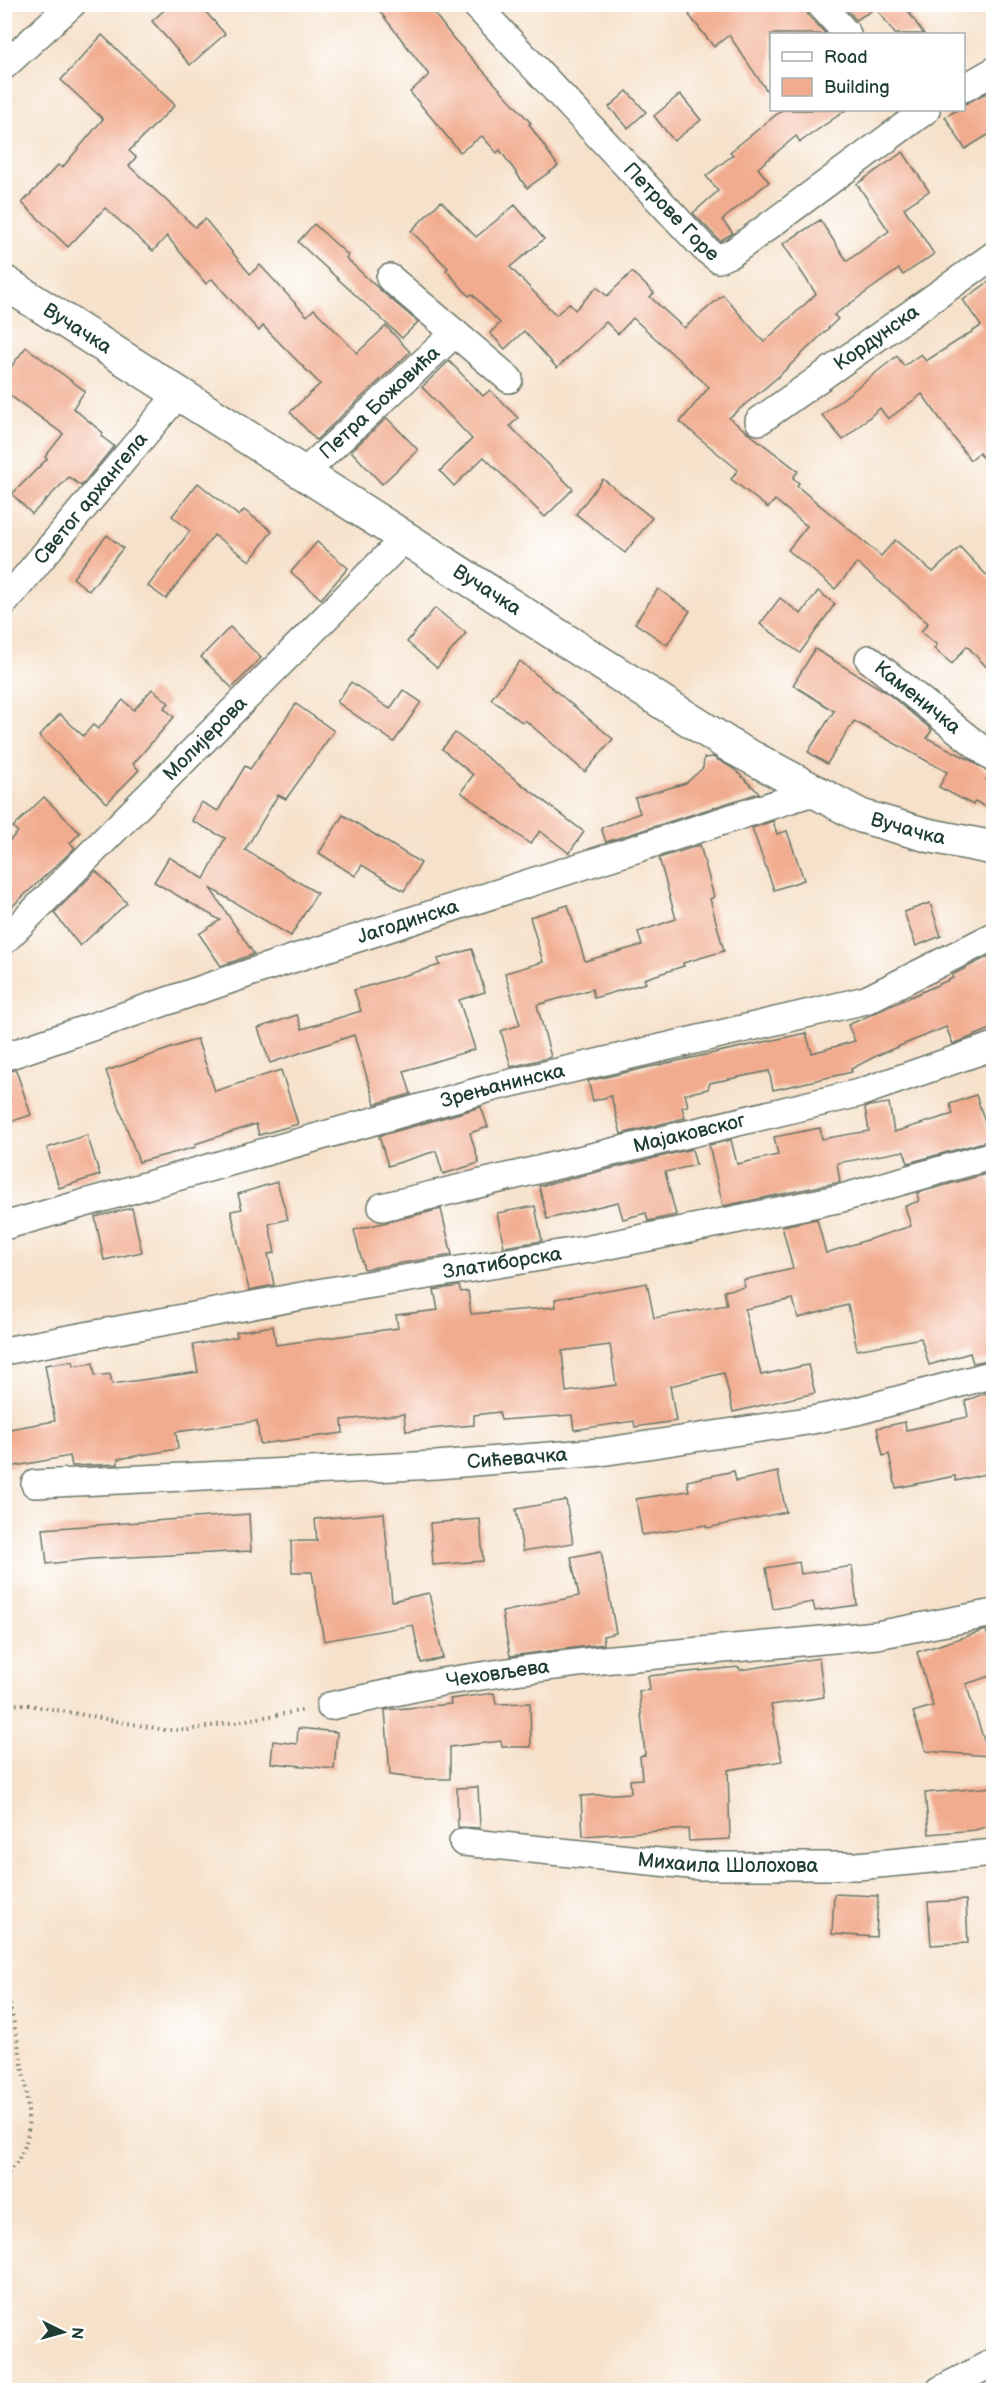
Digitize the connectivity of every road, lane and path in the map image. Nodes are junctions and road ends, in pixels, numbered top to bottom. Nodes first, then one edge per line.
1 (72, 4) edge
2 (475, 4) edge
3 (820, 4) edge
4 (846, 33) edge
5 (4, 66) edge
6 (993, 71) edge
7 (965, 87) edge
8 (921, 111) edge
9 (993, 255) edge
10 (390, 278) dead end
11 (4, 282) edge
12 (455, 333) junction
13 (509, 380) dead end
14 (179, 393) junction
15 (759, 421) dead end
16 (305, 472) junction
17 (405, 538) junction
18 (4, 603) edge
19 (869, 659) dead end
20 (993, 759) edge
21 (813, 792) junction
22 (993, 848) edge
23 (993, 936) edge
24 (6, 939) edge
25 (993, 1046) edge
26 (4, 1057) edge
27 (993, 1155) edge
28 (382, 1207) dead end
29 (4, 1226) edge
30 (4, 1351) edge
31 (993, 1374) edge
32 (35, 1484) dead end
33 (993, 1613) edge
34 (4, 1705) edge
35 (330, 1706) joint
36 (463, 1842) dead end
37 (993, 1853) edge
38 (4, 1981) edge
39 (4, 2178) edge
40 (993, 2362) edge
41 (940, 2391) edge

1 - 5 street
2 - 8 street, Петрове Горе
3 - 4 street
6 - 7 street
9 - 15 street, Кордунска
10 - 12 street, Петра Божовића
11 - 14 street, Вучачка
12 - 13 street, Петра Божовића
12 - 16 street, Петра Божовића
14 - 16 street, Вучачка
14 - 18 street, Светог архангела
16 - 17 street, Вучачка
17 - 21 street, Вучачка
17 - 24 street, Молијерова
19 - 20 street, Каменичка
21 - 22 street, Вучачка
21 - 26 street, Јагодинска
23 - 29 street, Зрењанинска
25 - 28 street, Мајаковског
27 - 30 street, Златиборска
31 - 32 street, Сићевачка
33 - 35 street, Чеховљева
34 - 35 path
36 - 37 street, Михаила Шолохова
38 - 39 path
40 - 41 street

